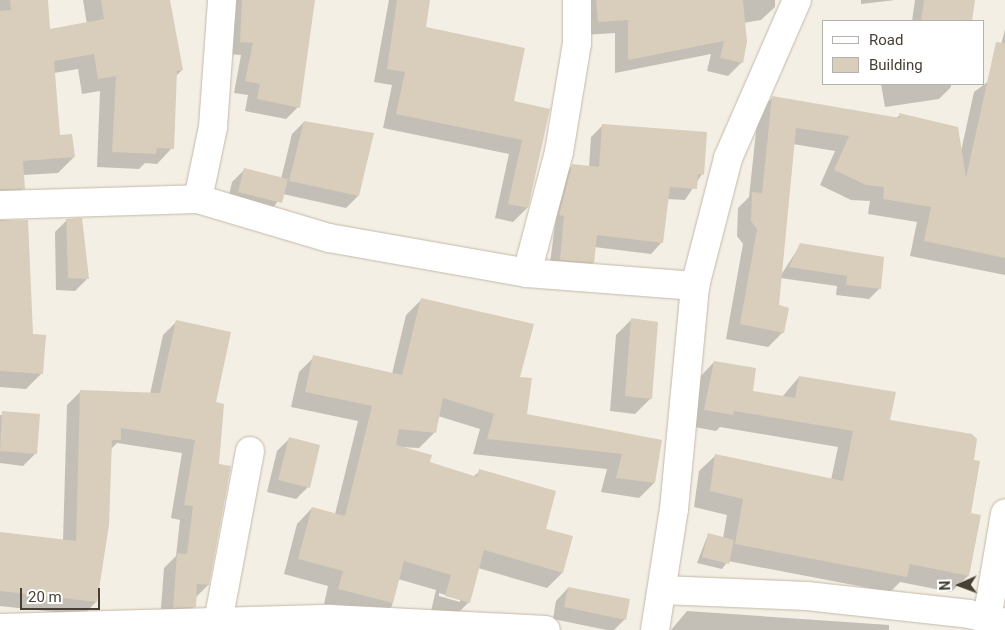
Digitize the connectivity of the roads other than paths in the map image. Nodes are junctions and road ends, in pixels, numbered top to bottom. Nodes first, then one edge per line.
1 (222, 0) edge
2 (577, 0) edge
3 (797, 0) edge
4 (198, 199) junction
5 (0, 205) edge
6 (527, 273) junction
7 (696, 286) junction
8 (250, 451) dead end
9 (1005, 514) edge
10 (662, 590) junction
11 (996, 621) edge
12 (218, 622) junction
13 (0, 628) edge
14 (546, 630) edge
15 (655, 630) edge

1 - 4 street
2 - 6 street
3 - 7 street
4 - 5 street
4 - 6 street
6 - 7 street
7 - 10 street
8 - 12 street
9 - 11 street
10 - 11 street
10 - 15 street
12 - 13 street
12 - 14 street

